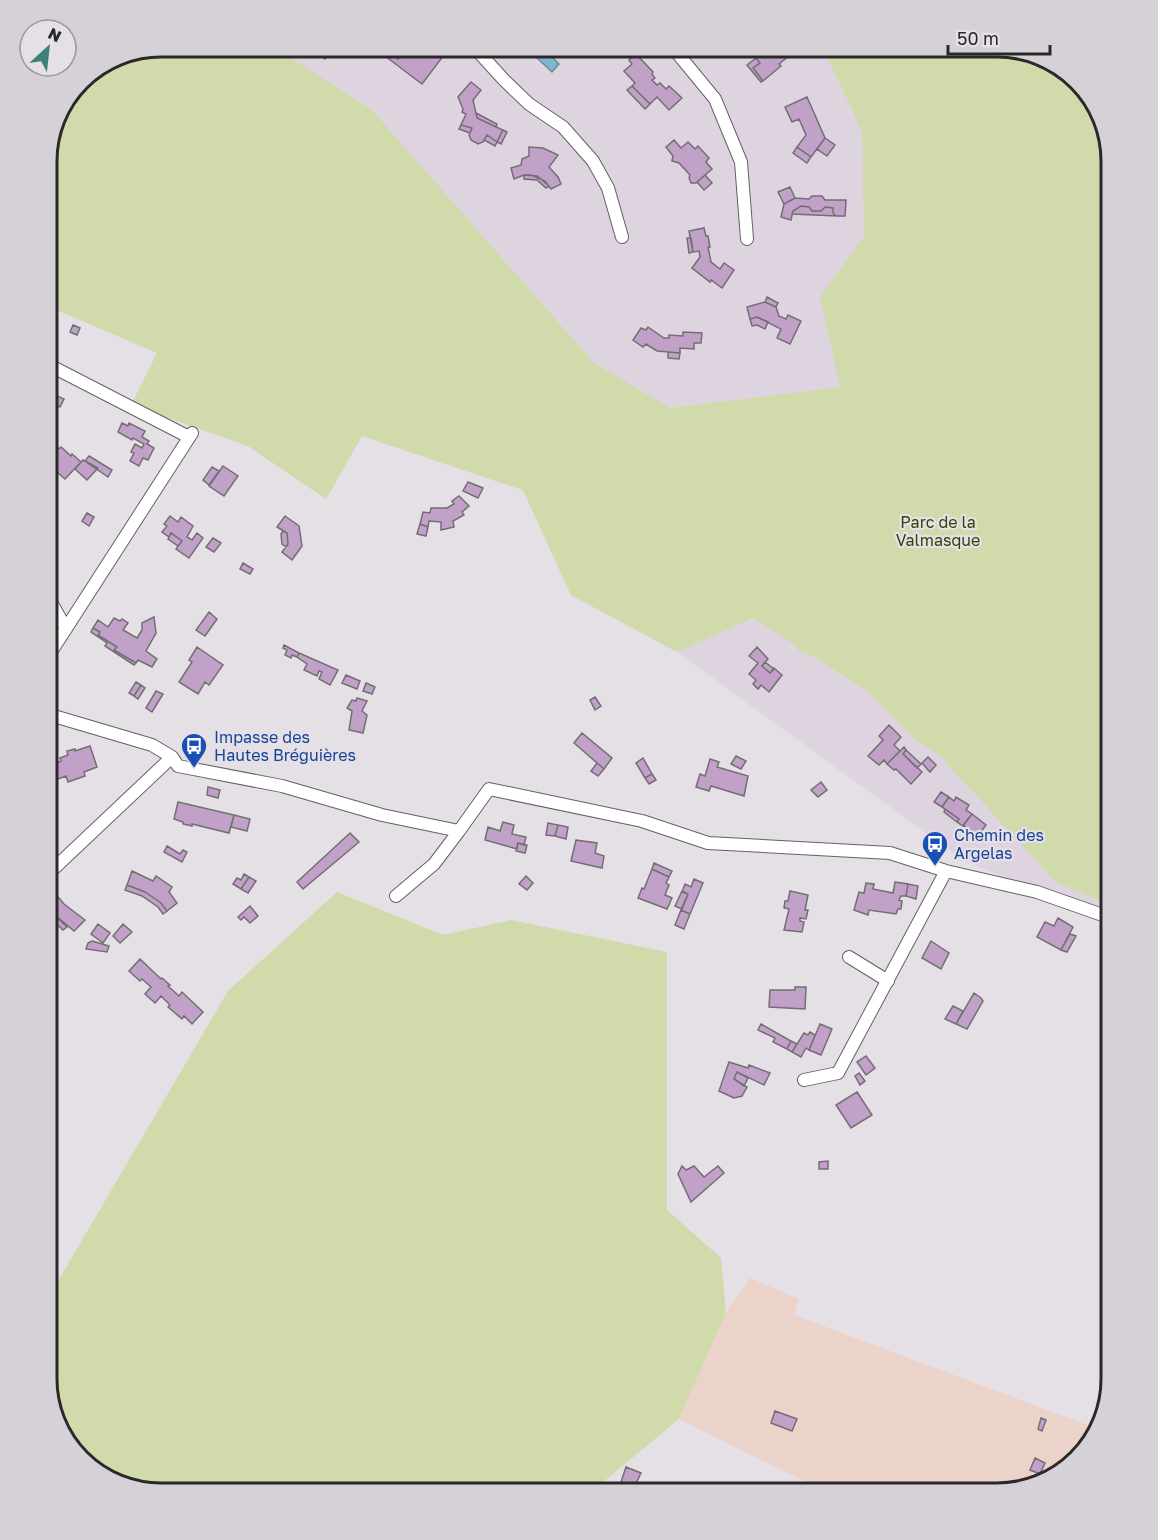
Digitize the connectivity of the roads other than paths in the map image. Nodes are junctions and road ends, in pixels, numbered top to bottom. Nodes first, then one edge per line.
1 (483, 57) edge
2 (680, 57) edge
3 (622, 237) dead end
4 (747, 239) dead end
5 (57, 369) edge
6 (57, 613) edge
7 (66, 629) junction
8 (57, 643) edge
9 (57, 717) edge
10 (172, 757) junction
11 (459, 831) junction
12 (57, 866) edge
13 (946, 871) junction
14 (396, 896) dead end
15 (1101, 914) edge
16 (849, 957) dead end
17 (888, 981) junction
18 (804, 1080) dead end

1 - 3 street
2 - 4 street
5 - 7 street
6 - 7 street
7 - 8 street
9 - 10 street
10 - 11 street
10 - 12 street
11 - 13 street
11 - 14 street
13 - 15 street
13 - 17 street
16 - 17 street
17 - 18 street

